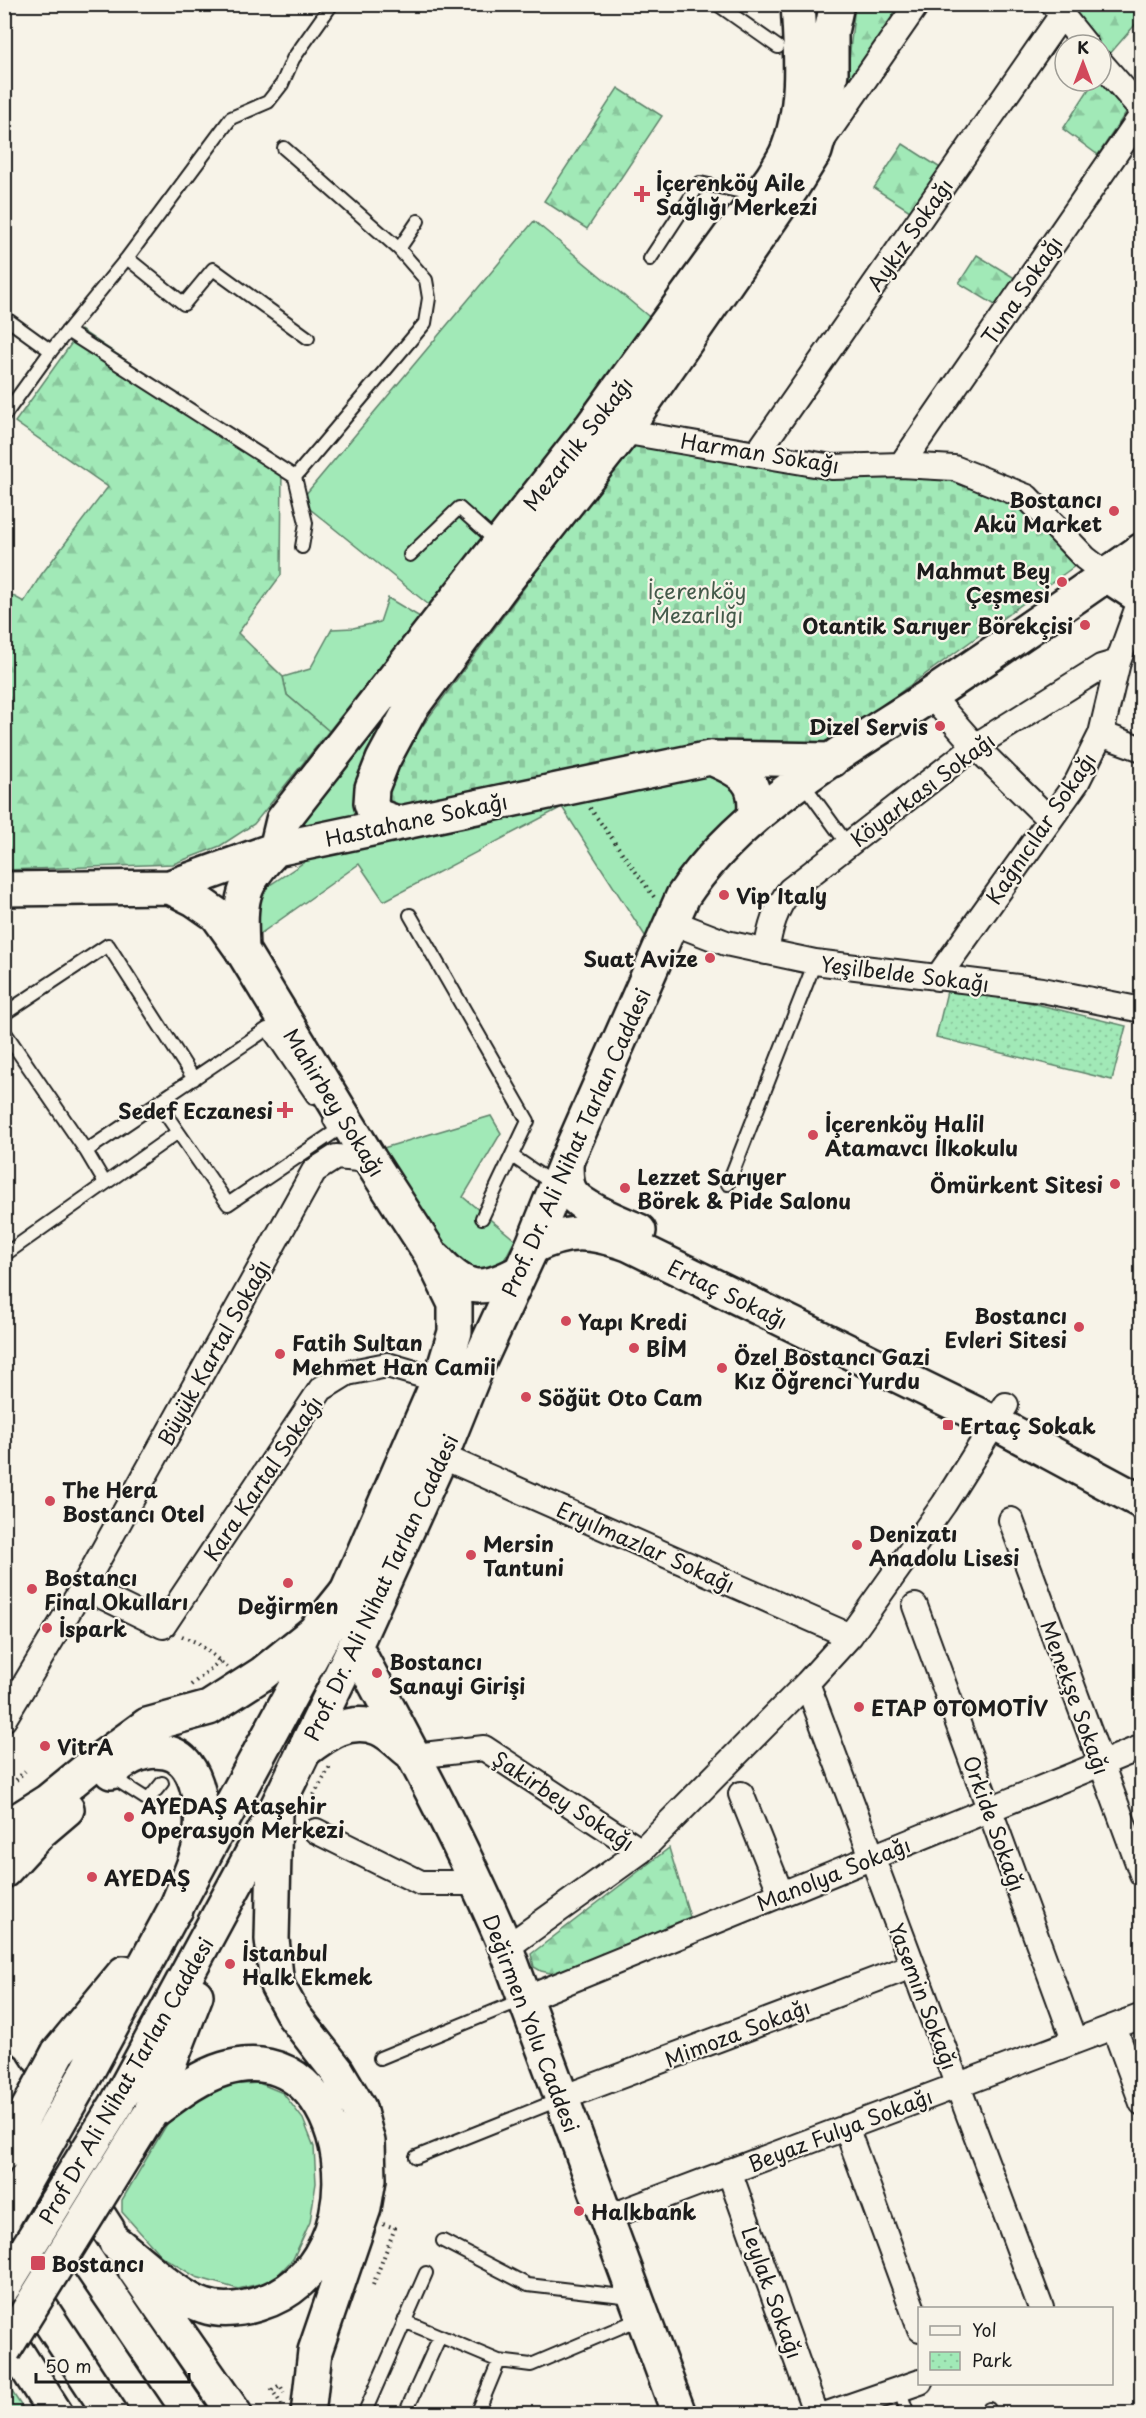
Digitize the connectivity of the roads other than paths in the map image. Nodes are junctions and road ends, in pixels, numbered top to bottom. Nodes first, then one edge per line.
1 (332, 4) edge
2 (717, 4) edge
3 (798, 4) edge
4 (837, 4) edge
5 (917, 4) edge
6 (1057, 10) edge
7 (1076, 33) edge
8 (778, 47) dead end
9 (1113, 77) edge
10 (1142, 110) edge
11 (1142, 115) edge
12 (284, 148) dead end
13 (815, 151) junction
14 (760, 196) junction
15 (418, 221) dead end
16 (399, 249) junction
17 (127, 258) junction
18 (650, 259) dead end
19 (4, 317) edge
20 (67, 331) junction
21 (308, 338) dead end
22 (51, 351) junction
23 (4, 416) edge
24 (592, 426) junction
25 (624, 431) junction
26 (758, 452) junction
27 (902, 465) junction
28 (295, 477) junction
29 (499, 544) junction
30 (302, 547) dead end
31 (1142, 550) edge
32 (410, 555) dead end
33 (1107, 575) junction
34 (1141, 598) edge
35 (1118, 662) junction
36 (930, 695) junction
37 (1101, 734) junction
38 (975, 746) junction
39 (1142, 749) edge
40 (710, 758) junction
41 (832, 760) junction
42 (802, 782) junction
43 (754, 817) junction
44 (1049, 819) junction
45 (397, 823) junction
46 (848, 845) junction
47 (276, 849) junction
48 (170, 887) junction
49 (4, 889) edge
50 (410, 915) dead end
51 (672, 922) junction
52 (242, 950) junction
53 (766, 952) junction
54 (815, 963) junction
55 (937, 978) junction
56 (1142, 1010) edge
57 (4, 1014) edge
58 (4, 1031) edge
59 (194, 1078) junction
60 (158, 1103) junction
61 (178, 1132) junction
62 (86, 1151) junction
63 (512, 1156) junction
64 (370, 1160) junction
65 (561, 1174) junction
66 (105, 1184) junction
67 (728, 1184) dead end
68 (482, 1218) dead end
69 (430, 1253) junction
70 (4, 1255) edge
71 (525, 1260) junction
72 (439, 1380) junction
73 (1005, 1425) junction
74 (441, 1456) junction
75 (1142, 1482) edge
76 (1142, 1502) edge
77 (1011, 1520) dead end
78 (83, 1587) junction
79 (347, 1591) junction
80 (915, 1606) dead end
81 (850, 1636) junction
82 (355, 1646) junction
83 (807, 1683) junction
84 (4, 1719) edge
85 (1142, 1746) edge
86 (304, 1751) junction
87 (415, 1756) junction
88 (1100, 1763) junction
89 (108, 1775) junction
90 (162, 1783) dead end
91 (741, 1794) dead end
92 (990, 1809) junction
93 (275, 1811) junction
94 (4, 1829) edge
95 (316, 1831) dead end
96 (641, 1851) junction
97 (872, 1857) junction
98 (4, 1871) edge
99 (243, 1872) junction
100 (1142, 1874) edge
101 (478, 1883) junction
102 (781, 1894) junction
103 (176, 1909) junction
104 (506, 1948) junction
105 (912, 1966) junction
106 (525, 1999) junction
107 (1142, 2016) edge
108 (1114, 2027) junction
109 (1074, 2040) junction
110 (380, 2058) dead end
111 (4, 2068) edge
112 (957, 2084) junction
113 (562, 2098) junction
114 (1142, 2103) edge
115 (150, 2114) junction
116 (846, 2127) junction
117 (4, 2138) edge
118 (4, 2153) edge
119 (416, 2157) dead end
120 (729, 2171) junction
121 (4, 2218) edge
122 (606, 2218) junction
123 (442, 2241) dead end
124 (116, 2243) junction
125 (4, 2252) edge
126 (426, 2273) dead end
127 (4, 2286) edge
128 (1041, 2307) edge
129 (639, 2308) junction
130 (405, 2321) junction
131 (918, 2324) edge
132 (4, 2332) edge
133 (440, 2336) junction
134 (15, 2358) edge
135 (499, 2361) junction
136 (909, 2385) edge
137 (56, 2414) edge
138 (62, 2414) edge
139 (111, 2414) edge
140 (190, 2414) edge
141 (235, 2414) edge
142 (308, 2414) edge
143 (364, 2414) edge
144 (405, 2414) edge
145 (477, 2414) edge
146 (679, 2414) edge
147 (816, 2414) edge
148 (827, 2414) edge
149 (908, 2414) edge

1 - 17 lane
2 - 8 lane
3 - 14 main road, Mezarlık Sokağı
4 - 13 main road, Mezarlık Sokağı
5 - 13 street
6 - 7 street
6 - 26 street, Aykız Sokağı
9 - 10 street
11 - 27 street, Tuna Sokağı
12 - 16 lane
13 - 25 main road, Mezarlık Sokağı
14 - 18 lane
14 - 24 main road, Mezarlık Sokağı
15 - 16 lane
16 - 28 lane
17 - 20 lane
17 - 21 lane
19 - 22 lane
20 - 22 lane
20 - 28 lane
22 - 23 lane
24 - 25 street, Harman Sokağı
24 - 29 main road, Mezarlık Sokağı
25 - 26 street, Harman Sokağı
25 - 45 main road, Mezarlık Sokağı
26 - 27 street, Harman Sokağı
27 - 33 street, Harman Sokağı
28 - 30 lane
29 - 32 lane
29 - 47 main road, Mezarlık Sokağı
31 - 33 main road, Prof. Dr. Ali Nihat Tarlan Caddesi
33 - 34 main road
33 - 36 main road, Prof. Dr. Ali Nihat Tarlan Caddesi
34 - 35 street, Kağnıcılar Sokağı
35 - 37 street, Kağnıcılar Sokağı
35 - 38 street, Köyarkası Sokağı
36 - 38 street
36 - 41 main road, Prof. Dr. Ali Nihat Tarlan Caddesi
37 - 39 street
37 - 44 street, Kağnıcılar Sokağı
38 - 44 street
38 - 46 street, Köyarkası Sokağı
40 - 41 main road, Hastahane Sokağı
40 - 43 main road
40 - 45 main road, Hastahane Sokağı
41 - 42 main road, Prof. Dr. Ali Nihat Tarlan Caddesi
42 - 43 main road, Prof. Dr. Ali Nihat Tarlan Caddesi
42 - 46 lane
43 - 51 main road, Prof. Dr. Ali Nihat Tarlan Caddesi
44 - 55 street, Kağnıcılar Sokağı
45 - 47 main road, Hastahane Sokağı
46 - 53 street, Köyarkası Sokağı
47 - 48 main road, Hastahane Sokağı
47 - 52 main road, Mahirbey Sokağı
48 - 49 main road, Hastahane Sokağı
48 - 52 main road, Mahirbey Sokağı
50 - 63 lane
51 - 53 street, Yeşilbelde Sokağı
51 - 65 main road, Prof. Dr. Ali Nihat Tarlan Caddesi
52 - 64 main road, Mahirbey Sokağı
53 - 54 street, Yeşilbelde Sokağı
54 - 55 street, Yeşilbelde Sokağı
54 - 67 lane
55 - 56 street, Yeşilbelde Sokağı
57 - 59 lane
58 - 62 lane
59 - 60 lane
59 - 61 lane
60 - 61 lane
60 - 62 lane
61 - 66 lane
62 - 66 lane
63 - 65 lane
63 - 68 lane
64 - 69 main road, Mahirbey Sokağı
64 - 78 street, Büyük Kartal Sokağı
65 - 71 main road, Prof. Dr. Ali Nihat Tarlan Caddesi
65 - 73 main road, Ertaç Sokağı
66 - 70 lane
69 - 71 main road, Ertaç Sokağı
69 - 72 main road, Prof. Dr. Ali Nihat Tarlan Caddesi
71 - 73 main road, Ertaç Sokağı
71 - 74 main road, Prof. Dr. Ali Nihat Tarlan Caddesi
72 - 78 street, Kara Kartal Sokağı
72 - 79 main road, Prof. Dr. Ali Nihat Tarlan Caddesi
73 - 75 main road, Ertaç Sokağı
73 - 76 main road, Ertaç Sokağı
73 - 81 street
74 - 81 street, Eryılmazlar Sokağı
74 - 82 main road, Prof. Dr. Ali Nihat Tarlan Caddesi
77 - 88 street, Menekşe Sokağı
78 - 84 street, Büyük Kartal Sokağı
79 - 94 main road
79 - 103 main road, Prof. Dr. Ali Nihat Tarlan Caddesi
80 - 92 street, Orkide Sokağı
81 - 83 street
82 - 86 main road, Prof. Dr. Ali Nihat Tarlan Caddesi
82 - 87 main road, Değirmen Yolu Caddesi
83 - 96 street
83 - 97 street, Yasemin Sokağı
85 - 88 street, Manolya Sokağı
86 - 87 main road
86 - 93 main road, Prof. Dr. Ali Nihat Tarlan Caddesi
87 - 96 street, Şakirbey Sokağı
87 - 101 main road, Değirmen Yolu Caddesi
88 - 92 street, Manolya Sokağı
88 - 100 street, Menekşe Sokağı
89 - 90 lane
89 - 98 main road
89 - 103 main road
91 - 102 street
92 - 97 street, Manolya Sokağı
92 - 109 street, Orkide Sokağı
93 - 99 main road, Prof. Dr. Ali Nihat Tarlan Caddesi
93 - 142 main road
95 - 101 street
96 - 104 street
97 - 102 street, Manolya Sokağı
97 - 105 street, Yasemin Sokağı
99 - 115 main road
99 - 127 main road, Prof Dr Ali Nihat Tarlan Caddesi, bridge
101 - 104 main road, Değirmen Yolu Caddesi
102 - 106 street, Manolya Sokağı
103 - 118 main road, bridge
103 - 121 main road, Prof. Dr. Ali Nihat Tarlan Caddesi, bridge
104 - 106 main road, Değirmen Yolu Caddesi
105 - 112 street, Yasemin Sokağı
105 - 113 street, Mimoza Sokağı
106 - 110 lane
106 - 113 main road, Değirmen Yolu Caddesi
107 - 108 street, Beyaz Fulya Sokağı
108 - 109 street, Beyaz Fulya Sokağı
108 - 114 street
109 - 112 street, Beyaz Fulya Sokağı
111 - 124 main road
112 - 116 street, Beyaz Fulya Sokağı
112 - 128 street, Yasemin Sokağı
113 - 119 lane
113 - 122 main road, Değirmen Yolu Caddesi
115 - 124 main road
115 - 134 main road, bridge
116 - 120 street, Beyaz Fulya Sokağı
116 - 131 street
117 - 140 main road
120 - 122 street, Beyaz Fulya Sokağı
120 - 147 street, Leylak Sokağı
122 - 129 main road, Değirmen Yolu Caddesi
123 - 129 lane
124 - 141 main road
125 - 139 main road
126 - 130 lane
129 - 135 lane
129 - 146 main road, Değirmen Yolu Caddesi
130 - 133 lane
130 - 143 lane
132 - 134 main road
133 - 135 lane
133 - 144 lane
134 - 137 main road
134 - 138 main road
135 - 145 lane
136 - 148 street
136 - 149 lane

